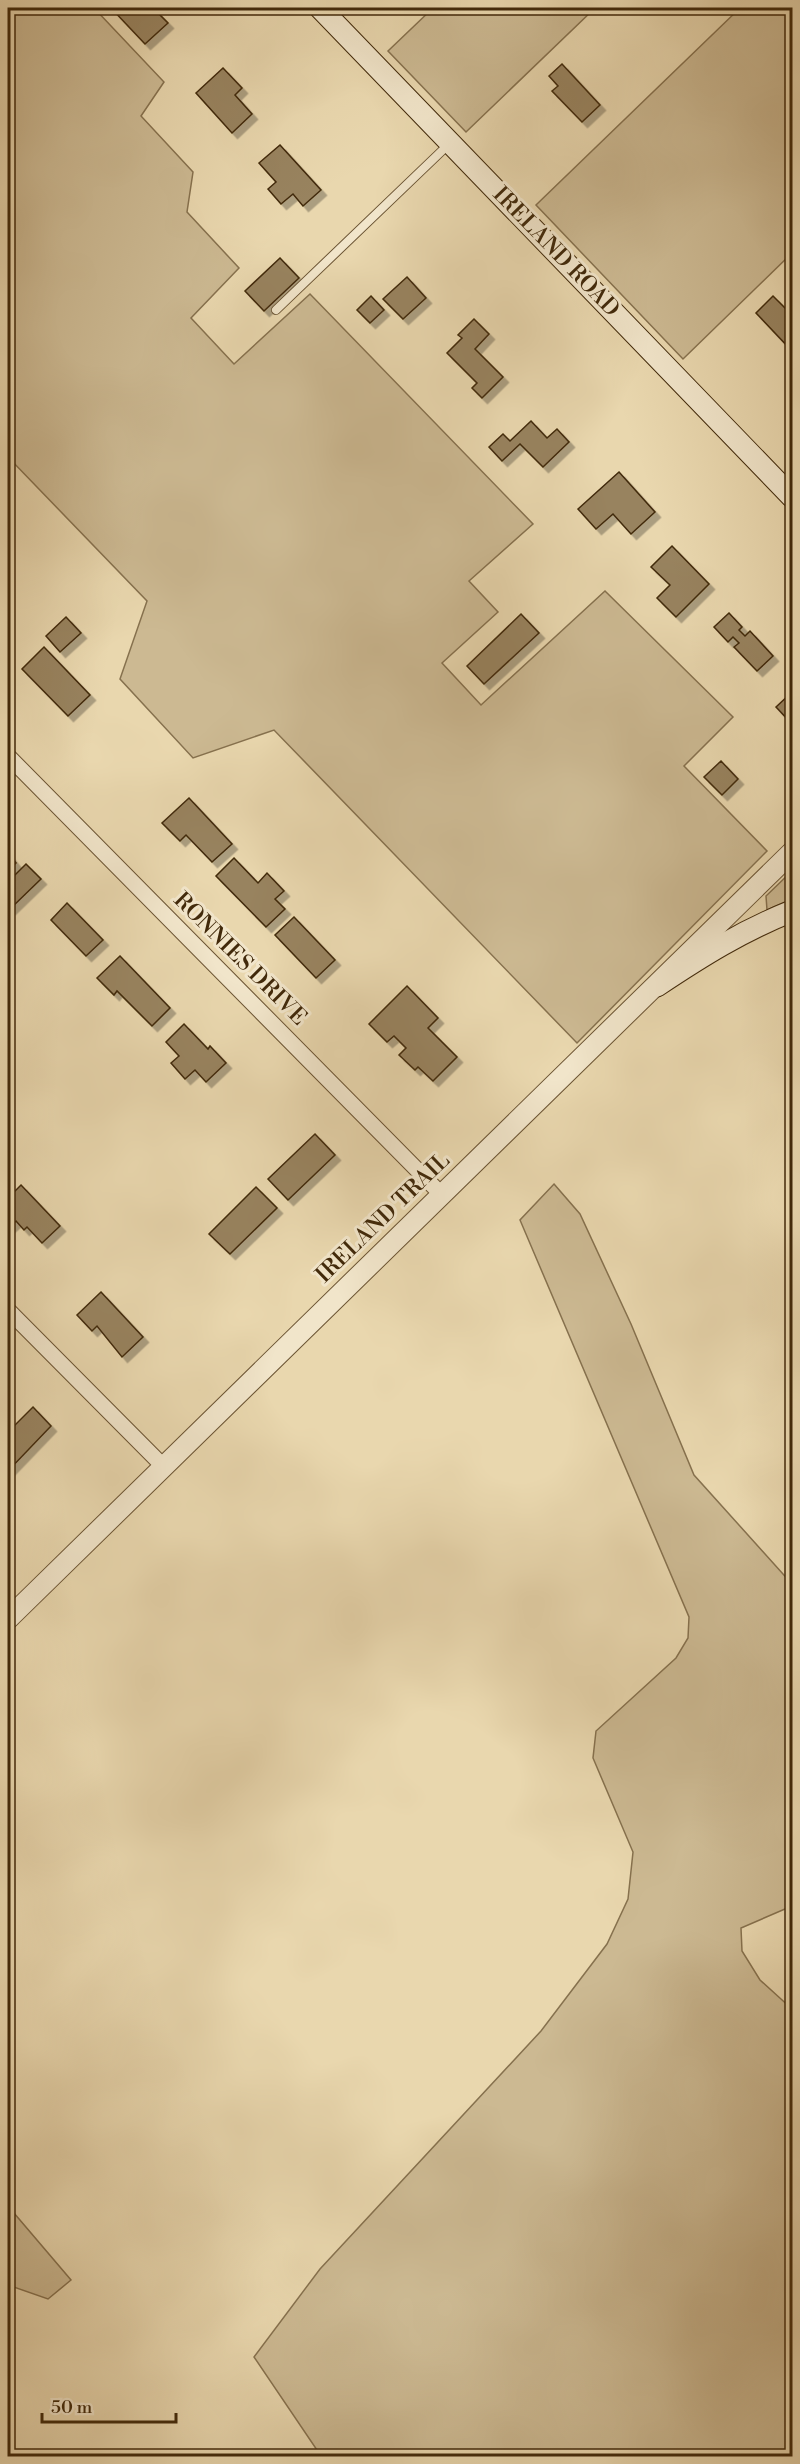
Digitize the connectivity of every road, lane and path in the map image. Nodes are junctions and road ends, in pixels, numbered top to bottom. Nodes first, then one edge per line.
1 (320, 8) edge
2 (450, 142) junction
3 (276, 310) dead end
4 (792, 497) edge
5 (8, 756) edge
6 (792, 852) edge
7 (792, 911) edge
8 (657, 986) junction
9 (441, 1194) junction
10 (8, 1310) edge
11 (164, 1467) junction
12 (8, 1619) edge

1 - 2 main road, IRELAND ROAD
2 - 3 lane
2 - 4 main road, IRELAND ROAD
5 - 9 street, RONNIES DRIVE
6 - 8 street, IRELAND TRAIL
7 - 8 main road
8 - 9 street, IRELAND TRAIL
9 - 11 street, IRELAND TRAIL
10 - 11 street
11 - 12 street, IRELAND TRAIL

